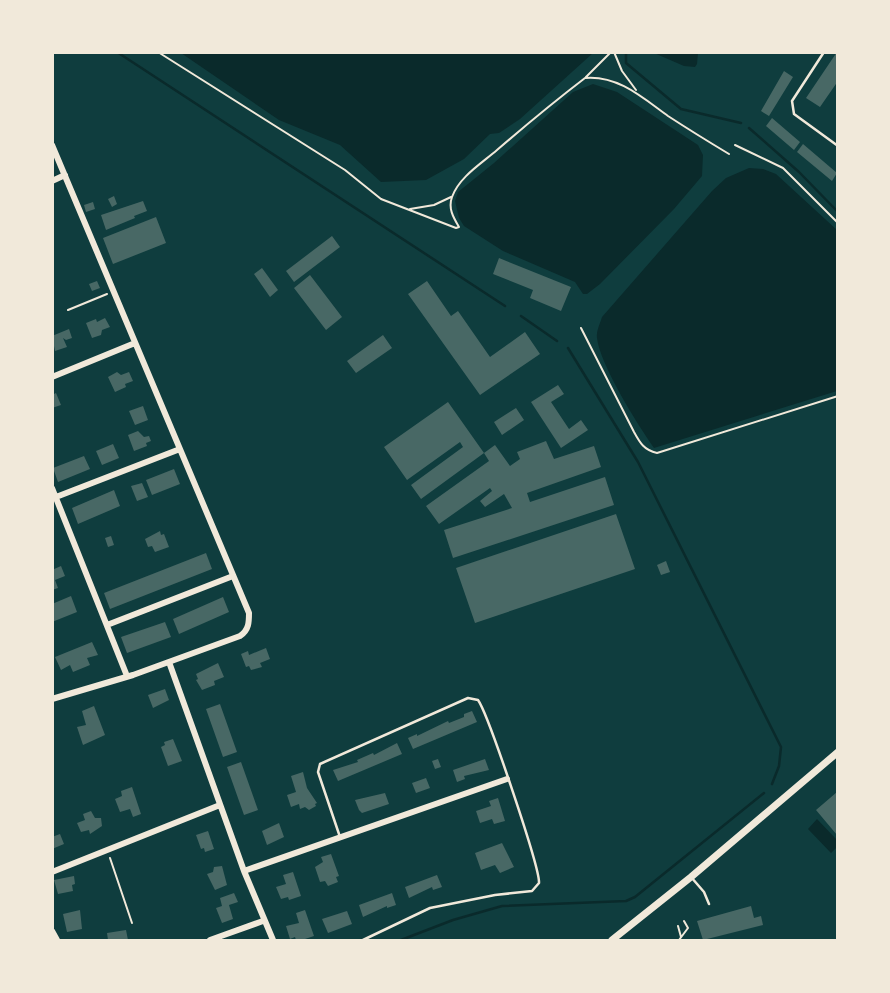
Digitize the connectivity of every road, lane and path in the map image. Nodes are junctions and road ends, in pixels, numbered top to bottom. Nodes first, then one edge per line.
1 (158, 52) edge
2 (613, 52) edge
3 (824, 52) edge
4 (585, 78) junction
5 (636, 91) junction
6 (52, 145) edge
7 (735, 145) dead end
8 (838, 146) edge
9 (729, 154) dead end
10 (65, 175) junction
11 (52, 181) edge
12 (453, 196) junction
13 (409, 209) junction
14 (838, 223) edge
15 (115, 291) junction
16 (68, 310) dead end
17 (582, 328) dead end
18 (135, 344) junction
19 (52, 377) edge
20 (838, 396) edge
21 (180, 449) junction
22 (52, 488) edge
23 (56, 497) junction
24 (233, 576) junction
25 (107, 625) junction
26 (169, 662) junction
27 (127, 676) junction
28 (52, 699) edge
29 (838, 752) edge
30 (507, 779) junction
31 (220, 805) junction
32 (340, 837) junction
33 (108, 850) junction
34 (244, 871) junction
35 (52, 872) edge
36 (691, 877) junction
37 (709, 904) dead end
38 (263, 921) junction
39 (684, 921) dead end
40 (132, 923) dead end
41 (678, 926) dead end
42 (52, 931) edge
43 (680, 939) edge
44 (57, 940) edge
45 (210, 940) edge
46 (273, 940) edge
47 (363, 940) edge
48 (612, 940) edge

1 - 13 path
2 - 4 path
2 - 5 path
3 - 8 lane
4 - 5 path
4 - 12 path
5 - 9 path
6 - 10 street
7 - 14 path
10 - 11 street
10 - 15 street
12 - 13 path
12 - 13 path
15 - 16 path
15 - 18 street
17 - 20 path
18 - 19 street
18 - 21 street
21 - 23 street
21 - 24 street
22 - 23 street
23 - 25 street
24 - 25 street
24 - 26 street
25 - 27 street
26 - 27 street
26 - 31 street
27 - 28 street
29 - 36 street
30 - 32 street
30 - 32 lane
30 - 47 lane
31 - 33 street
31 - 34 street
32 - 34 street
33 - 35 street
33 - 40 path
34 - 38 street
36 - 37 lane
36 - 48 street
38 - 45 street
38 - 46 street
39 - 43 path
41 - 43 path
42 - 44 street

